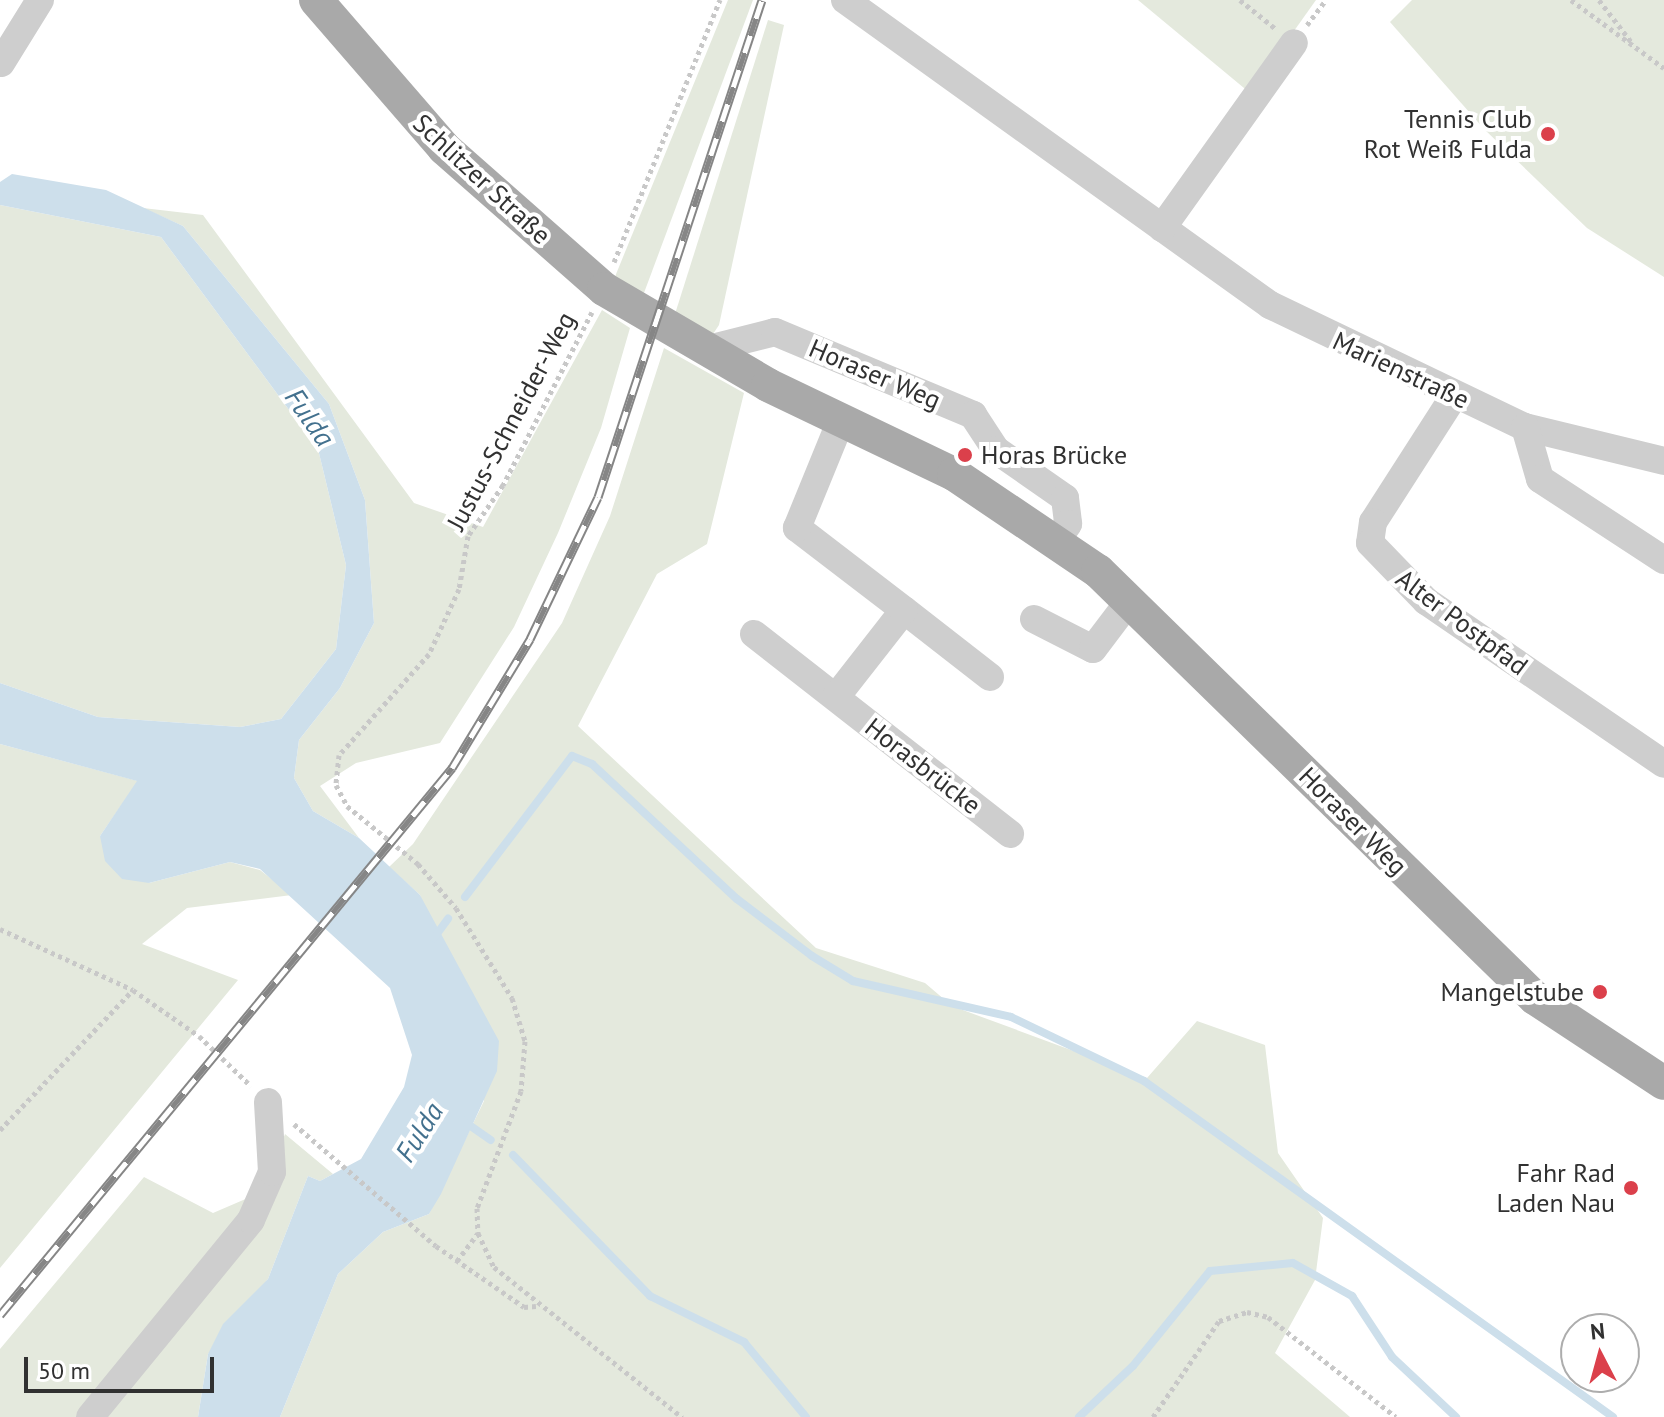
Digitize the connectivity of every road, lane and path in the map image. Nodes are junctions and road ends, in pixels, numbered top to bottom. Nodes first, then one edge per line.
1 (40, 0) edge
2 (316, 0) edge
3 (720, 0) edge
4 (845, 0) edge
5 (1240, 0) edge
6 (1571, 0) edge
7 (1599, 0) edge
8 (1294, 43) joint
9 (1637, 50) junction
10 (1, 63) edge
11 (1664, 68) edge
12 (1162, 228) junction
13 (604, 289) junction
14 (672, 332) joint
15 (704, 350) junction
16 (1454, 396) junction
17 (841, 420) junction
18 (1525, 427) junction
19 (1664, 461) edge
20 (1058, 539) junction
21 (1664, 560) edge
22 (1130, 600) junction
23 (904, 610) junction
24 (1034, 619) dead end
25 (754, 634) dead end
26 (990, 677) dead end
27 (836, 697) junction
28 (1664, 764) edge
29 (1010, 834) dead end
30 (0, 929) edge
31 (133, 990) junction
32 (1664, 1083) edge
33 (268, 1102) junction
34 (0, 1130) edge
35 (478, 1233) junction
36 (457, 1261) junction
37 (537, 1306) junction
38 (90, 1417) edge
39 (682, 1417) edge
40 (1153, 1417) edge
41 (1396, 1417) edge

1 - 10 street
2 - 13 main road, Schlitzer Straße
3 - 13 path, Justus-Schneider-Weg
4 - 12 street, Marienstraße
5 - 8 path
6 - 9 path
7 - 9 path
8 - 12 street
9 - 11 path
12 - 16 street, Marienstraße
13 - 14 main road, Schlitzer Straße
13 - 35 path, Justus-Schneider-Weg
14 - 15 main road, Horaser Weg
15 - 17 main road, Horaser Weg
15 - 20 street, Horaser Weg
16 - 18 street, Marienstraße
16 - 28 street, Alter Postpfad
17 - 20 main road, Horaser Weg
17 - 23 street
18 - 19 street, Marienstraße
18 - 21 street
20 - 22 main road, Horaser Weg
22 - 24 street
22 - 32 main road, Horaser Weg
23 - 26 street
23 - 27 street
25 - 27 street, Horasbrücke
27 - 29 street, Horasbrücke
30 - 31 path
31 - 33 path
31 - 34 path
33 - 36 path
33 - 38 street
35 - 36 path
35 - 37 path
36 - 37 path
37 - 39 path
40 - 41 path

